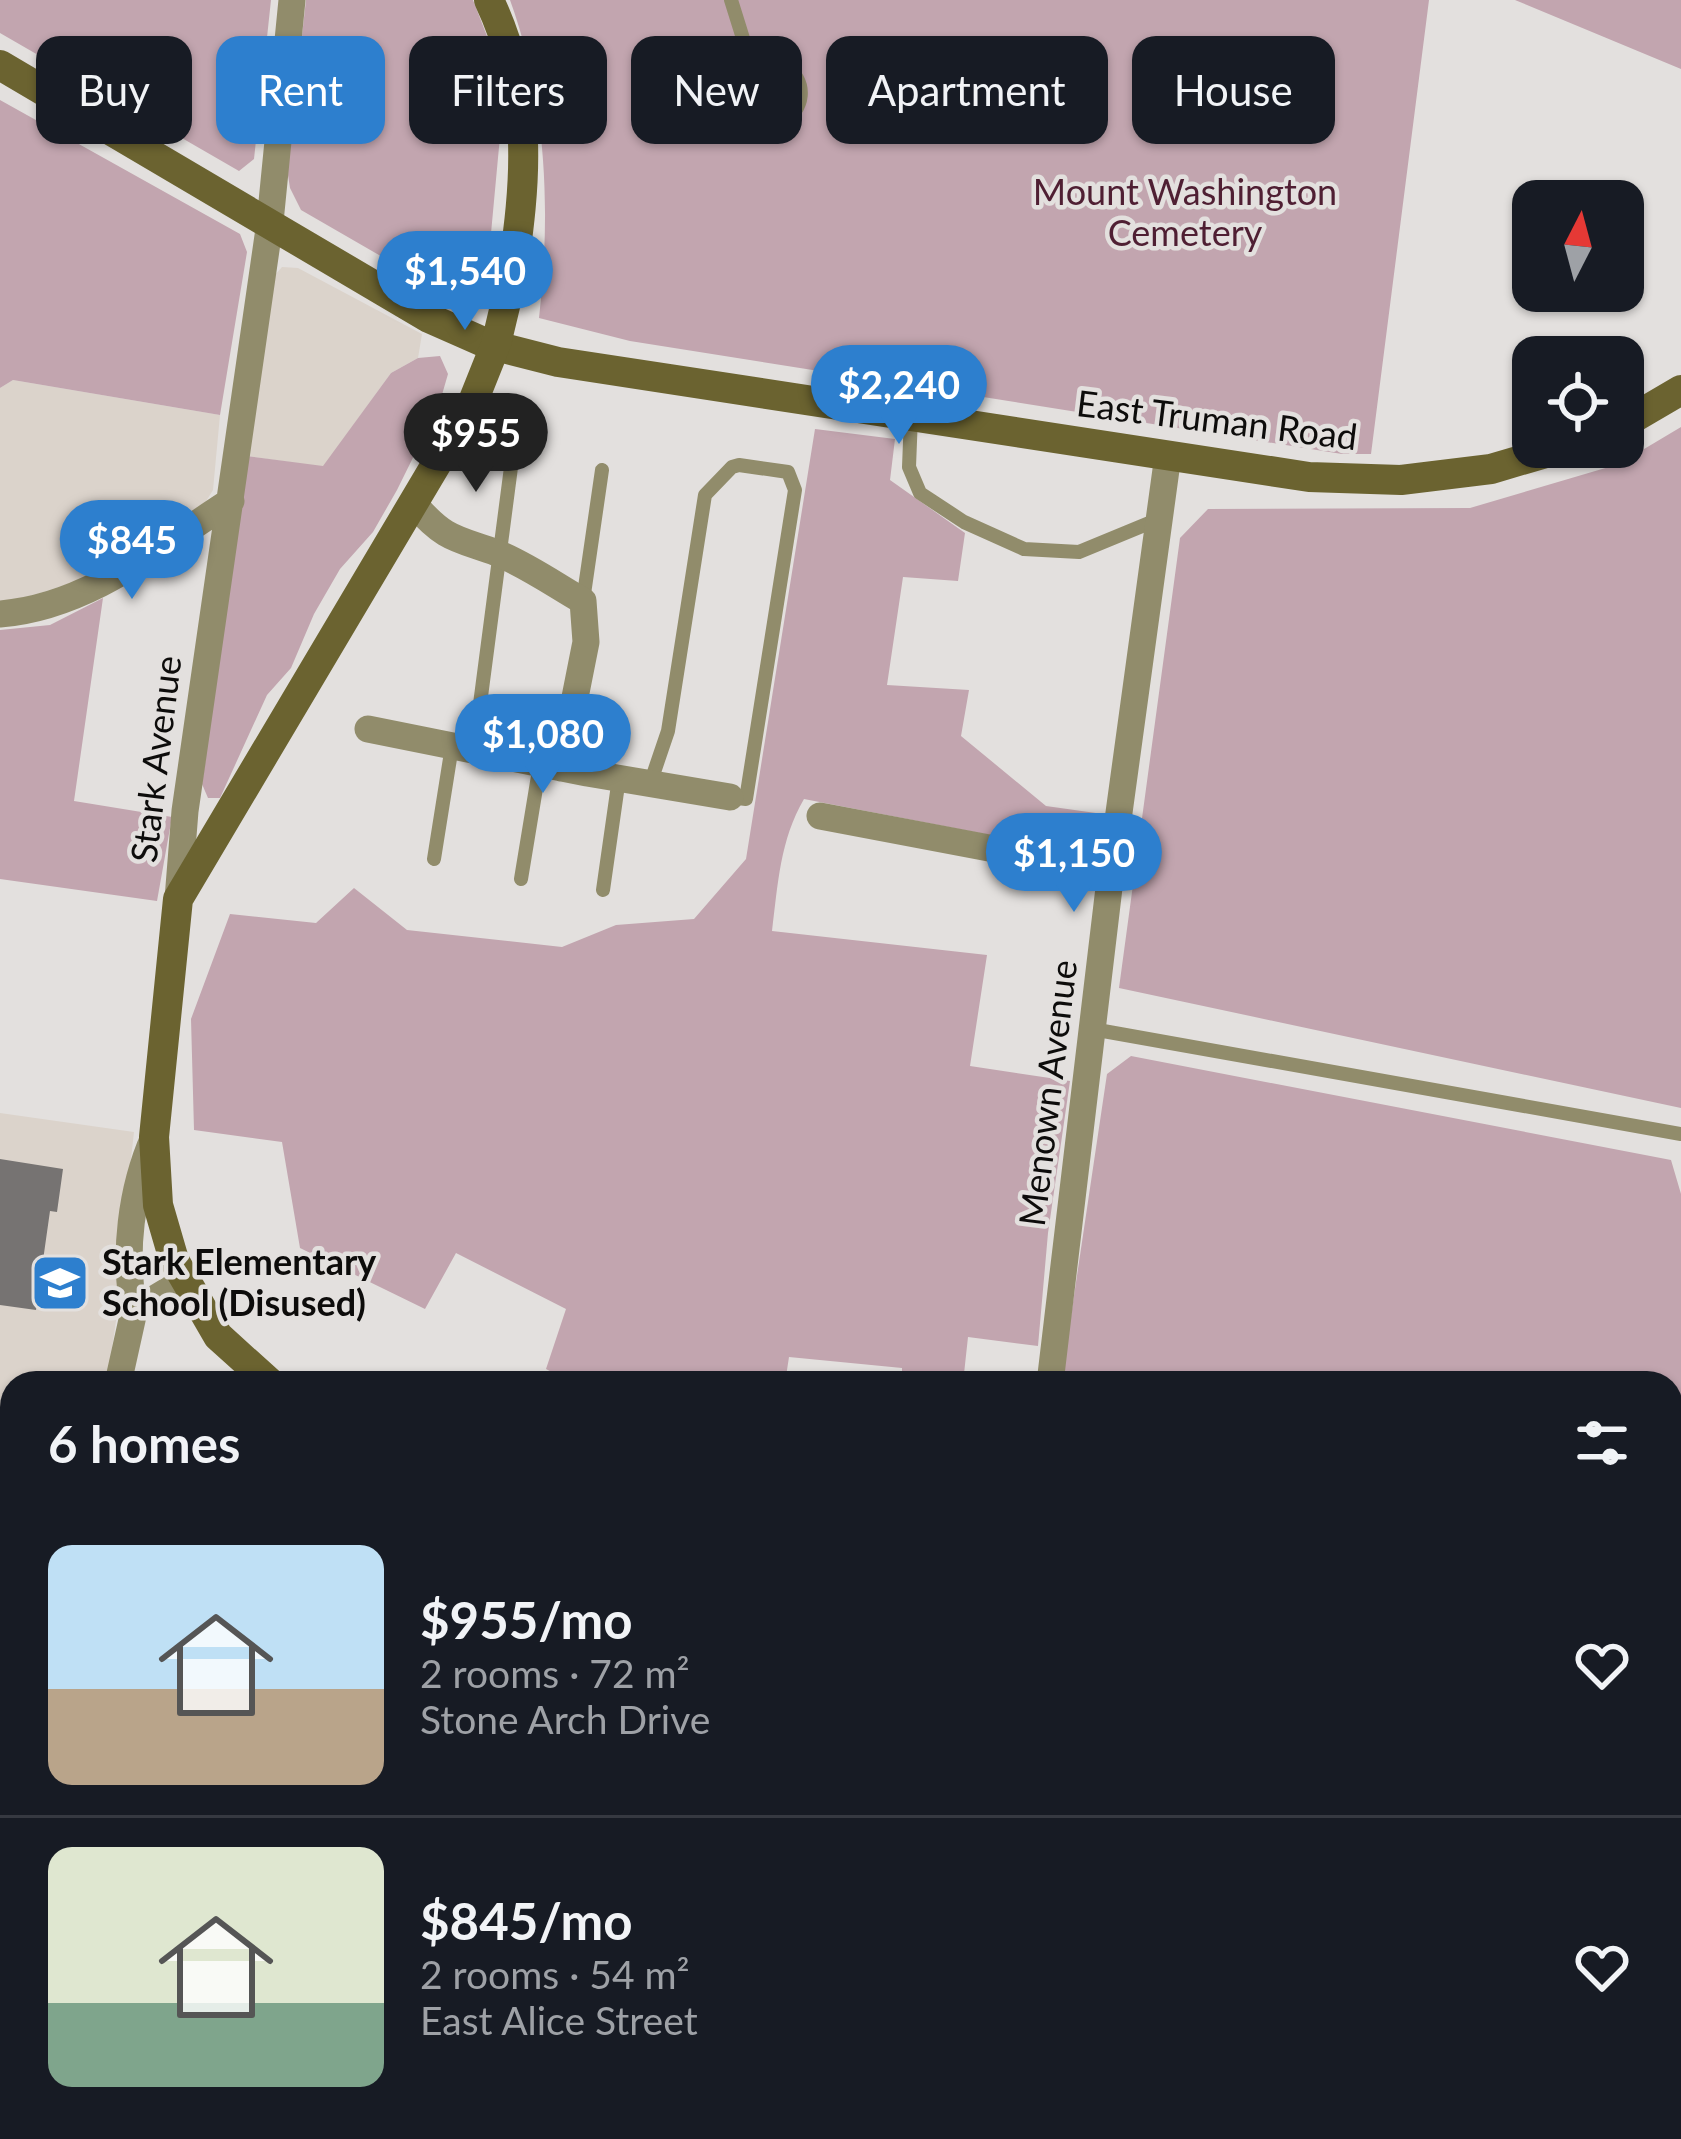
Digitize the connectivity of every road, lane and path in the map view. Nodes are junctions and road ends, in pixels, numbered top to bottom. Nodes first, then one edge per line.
1 (292, 0) edge
2 (489, 0) edge
3 (730, 0) edge
4 (742, 36) edge
5 (746, 48) joint
6 (0, 65) edge
7 (270, 222) junction
8 (1681, 390) edge
9 (1644, 415) edge
10 (911, 416) junction
11 (512, 452) dead end
12 (1168, 455) junction
13 (1512, 463) edge
14 (602, 470) dead end
15 (231, 501) junction
16 (415, 505) junction
17 (1159, 519) junction
18 (497, 554) junction
19 (583, 601) junction
20 (0, 614) edge
21 (368, 729) dead end
22 (463, 748) junction
23 (551, 766) junction
24 (619, 778) junction
25 (650, 784) junction
26 (730, 797) joint
27 (820, 816) dead end
28 (434, 859) dead end
29 (1111, 871) junction
30 (520, 879) dead end
31 (603, 890) dead end
32 (178, 898) junction
33 (1092, 1029) junction
34 (1681, 1134) edge
35 (154, 1137) junction
36 (184, 1281) junction
37 (134, 1311) junction
38 (120, 1371) edge
39 (257, 1371) edge
40 (1052, 1371) edge

1 - 7 street, Stark Avenue
2 - 16 main road, bridge
3 - 4 lane
5 - 5 lane
6 - 7 main road, East Truman Road
7 - 10 main road, East Truman Road
7 - 15 street, Stark Avenue
8 - 9 main road
10 - 12 main road, East Truman Road
10 - 17 lane
11 - 18 lane
12 - 13 main road, East Truman Road
12 - 17 street, Menown Avenue
14 - 19 lane
15 - 20 street
15 - 32 street, Stark Avenue
16 - 18 street
16 - 32 main road
17 - 29 street, Menown Avenue
18 - 19 street
18 - 22 lane
19 - 23 street
21 - 22 street
22 - 23 street
22 - 28 lane
23 - 24 street
23 - 30 lane
24 - 25 street
24 - 31 lane
25 - 26 street
25 - 26 lane
27 - 29 street
29 - 33 street, Menown Avenue
32 - 35 main road, Stark Avenue
33 - 34 lane
33 - 40 street, Menown Avenue
35 - 36 main road
35 - 37 street, Stark Avenue
36 - 37 street
36 - 39 main road
37 - 38 street, Stark Avenue

